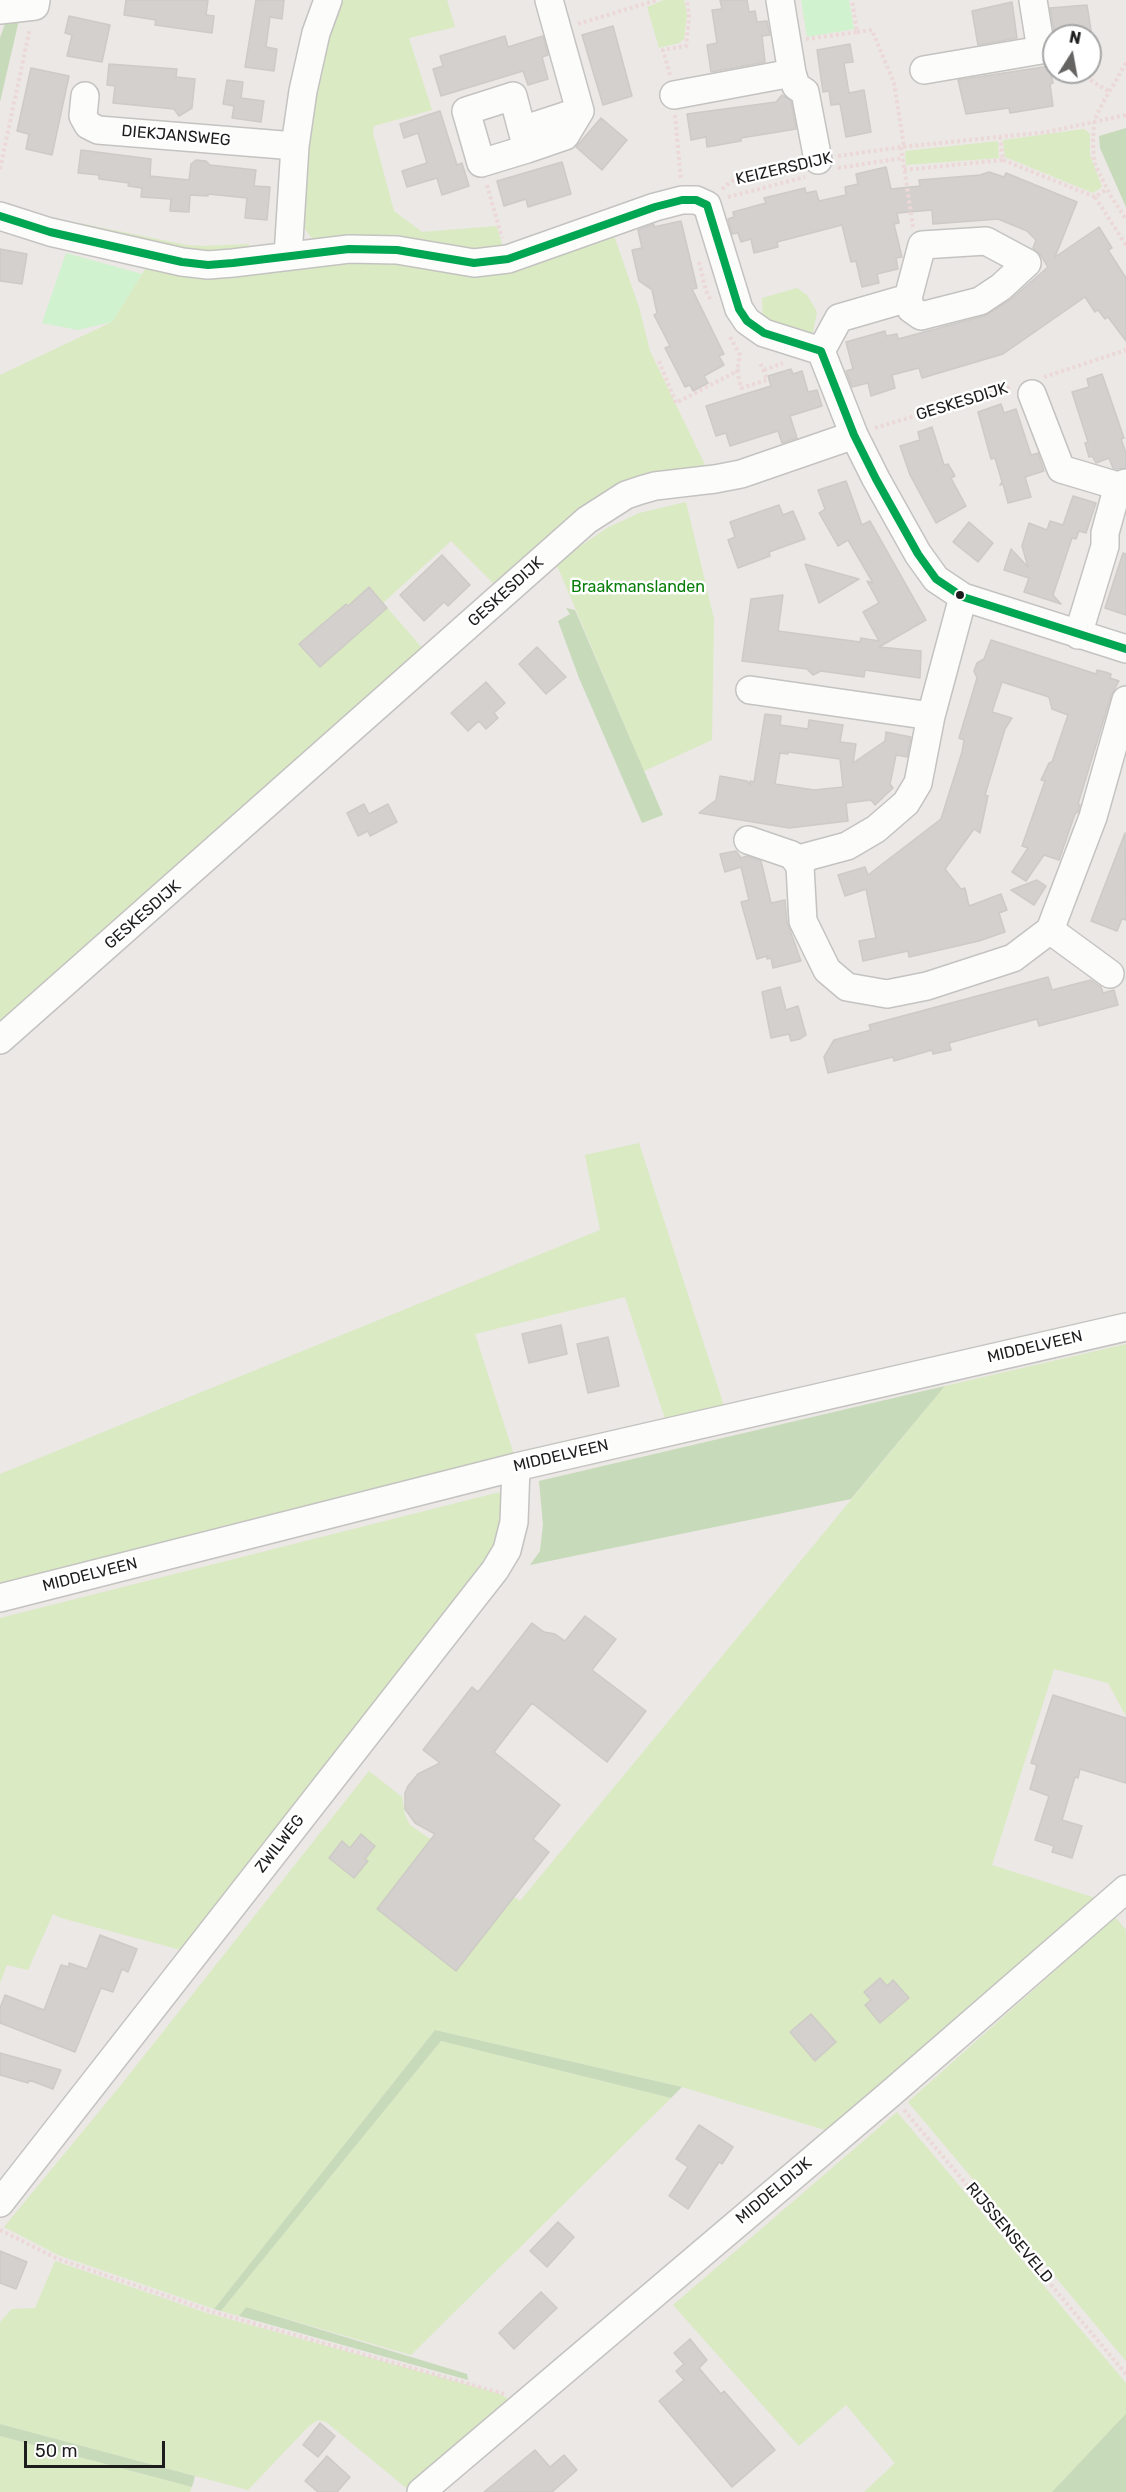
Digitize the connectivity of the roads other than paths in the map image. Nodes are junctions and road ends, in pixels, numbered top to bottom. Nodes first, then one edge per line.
1 (328, 0) edge
2 (549, 0) edge
3 (780, 0) edge
4 (1034, 0) edge
5 (35, 3) edge
6 (0, 10) edge
7 (924, 70) dead end
8 (792, 73) junction
9 (674, 95) road end
10 (85, 96) dead end
11 (525, 139) junction
12 (295, 146) junction
13 (818, 159) road end
14 (0, 216) edge
15 (288, 256) junction
16 (908, 298) junction
17 (821, 351) junction
18 (1029, 386) road end
19 (854, 435) junction
20 (1122, 485) edge
21 (963, 597) junction
22 (1078, 635) junction
23 (1126, 649) edge
24 (750, 690) dead end
25 (1126, 700) edge
26 (931, 716) junction
27 (748, 840) dead end
28 (800, 866) junction
29 (1050, 930) junction
30 (1110, 974) dead end
31 (0, 1040) edge
32 (1126, 1327) edge
33 (516, 1467) junction
34 (0, 1598) edge
35 (1126, 1889) edge
36 (0, 2203) edge
37 (421, 2492) edge

1 - 12 street
2 - 11 street
3 - 8 street
4 - 7 street
5 - 6 street
8 - 9 street
8 - 13 street
10 - 12 street, DIEKJANSWEG
11 - 11 street
12 - 15 street
14 - 15 street
15 - 17 street
16 - 16 street
16 - 17 street
17 - 19 street
18 - 20 street
19 - 21 street
19 - 31 street, GESKESDIJK
20 - 22 street
21 - 22 street
21 - 26 street
22 - 23 street
24 - 26 street
25 - 29 street
26 - 28 street
27 - 28 street
28 - 29 street
29 - 30 street
32 - 33 street, MIDDELVEEN
33 - 34 street, MIDDELVEEN
33 - 36 street, ZWILWEG
35 - 37 street, MIDDELDIJK

